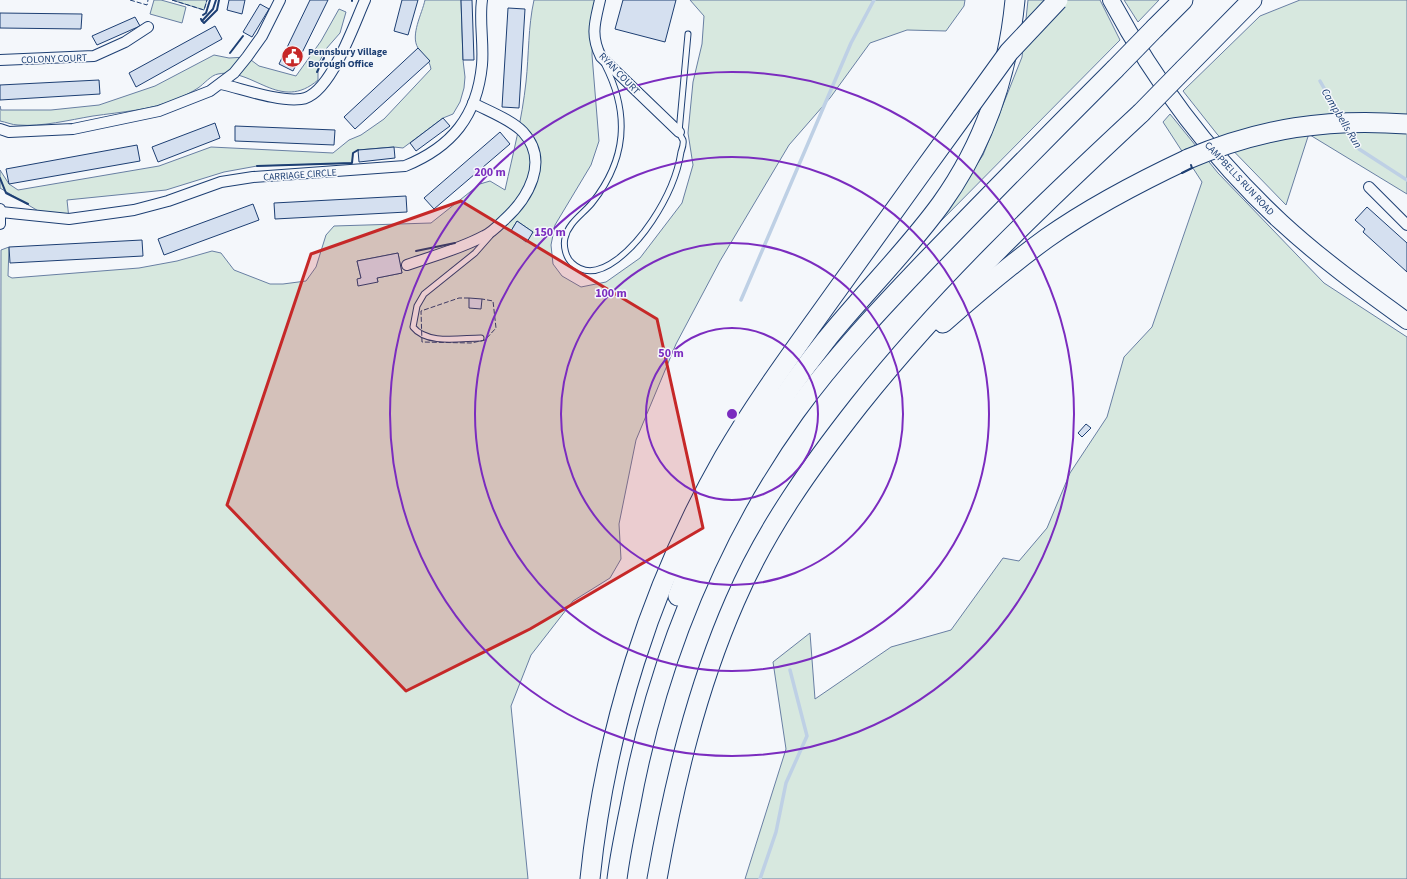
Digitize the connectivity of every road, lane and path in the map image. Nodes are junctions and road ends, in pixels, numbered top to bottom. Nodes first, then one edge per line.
1 (280, 0) edge
2 (365, 0) edge
3 (482, 0) edge
4 (600, 0) edge
5 (1015, 0) edge
6 (1058, 0) edge
7 (1110, 0) edge
8 (1183, 0) edge
9 (1252, 0) edge
10 (148, 27) dead end
11 (688, 34) dead end
12 (601, 57) junction
13 (0, 60) edge
14 (221, 84) junction
15 (473, 103) junction
16 (1407, 124) edge
17 (0, 130) edge
18 (678, 132) junction
19 (1369, 188) dead end
20 (0, 211) edge
21 (0, 224) edge
22 (500, 224) junction
23 (1407, 225) edge
24 (407, 265) dead end
25 (1407, 321) edge
26 (481, 338) dead end
27 (883, 375) junction
28 (647, 724) junction
29 (590, 879) edge
30 (617, 879) edge
31 (657, 879) edge

1 - 14 street
2 - 14 street
3 - 15 street, CARRIAGE CIRCLE
4 - 12 street, RYAN COURT
5 - 28 highway
6 - 29 highway, bridge
7 - 25 main road, CAMPBELLS RUN ROAD
8 - 28 highway, bridge
9 - 27 highway, bridge
10 - 13 street, COLONY COURT
11 - 18 lane
12 - 18 street, RYAN COURT
12 - 18 lane
14 - 17 street
15 - 20 street, CARRIAGE CIRCLE
15 - 22 street
16 - 27 highway, bridge
19 - 23 street
20 - 21 street
22 - 24 street
22 - 26 lane
27 - 31 highway
28 - 30 highway

